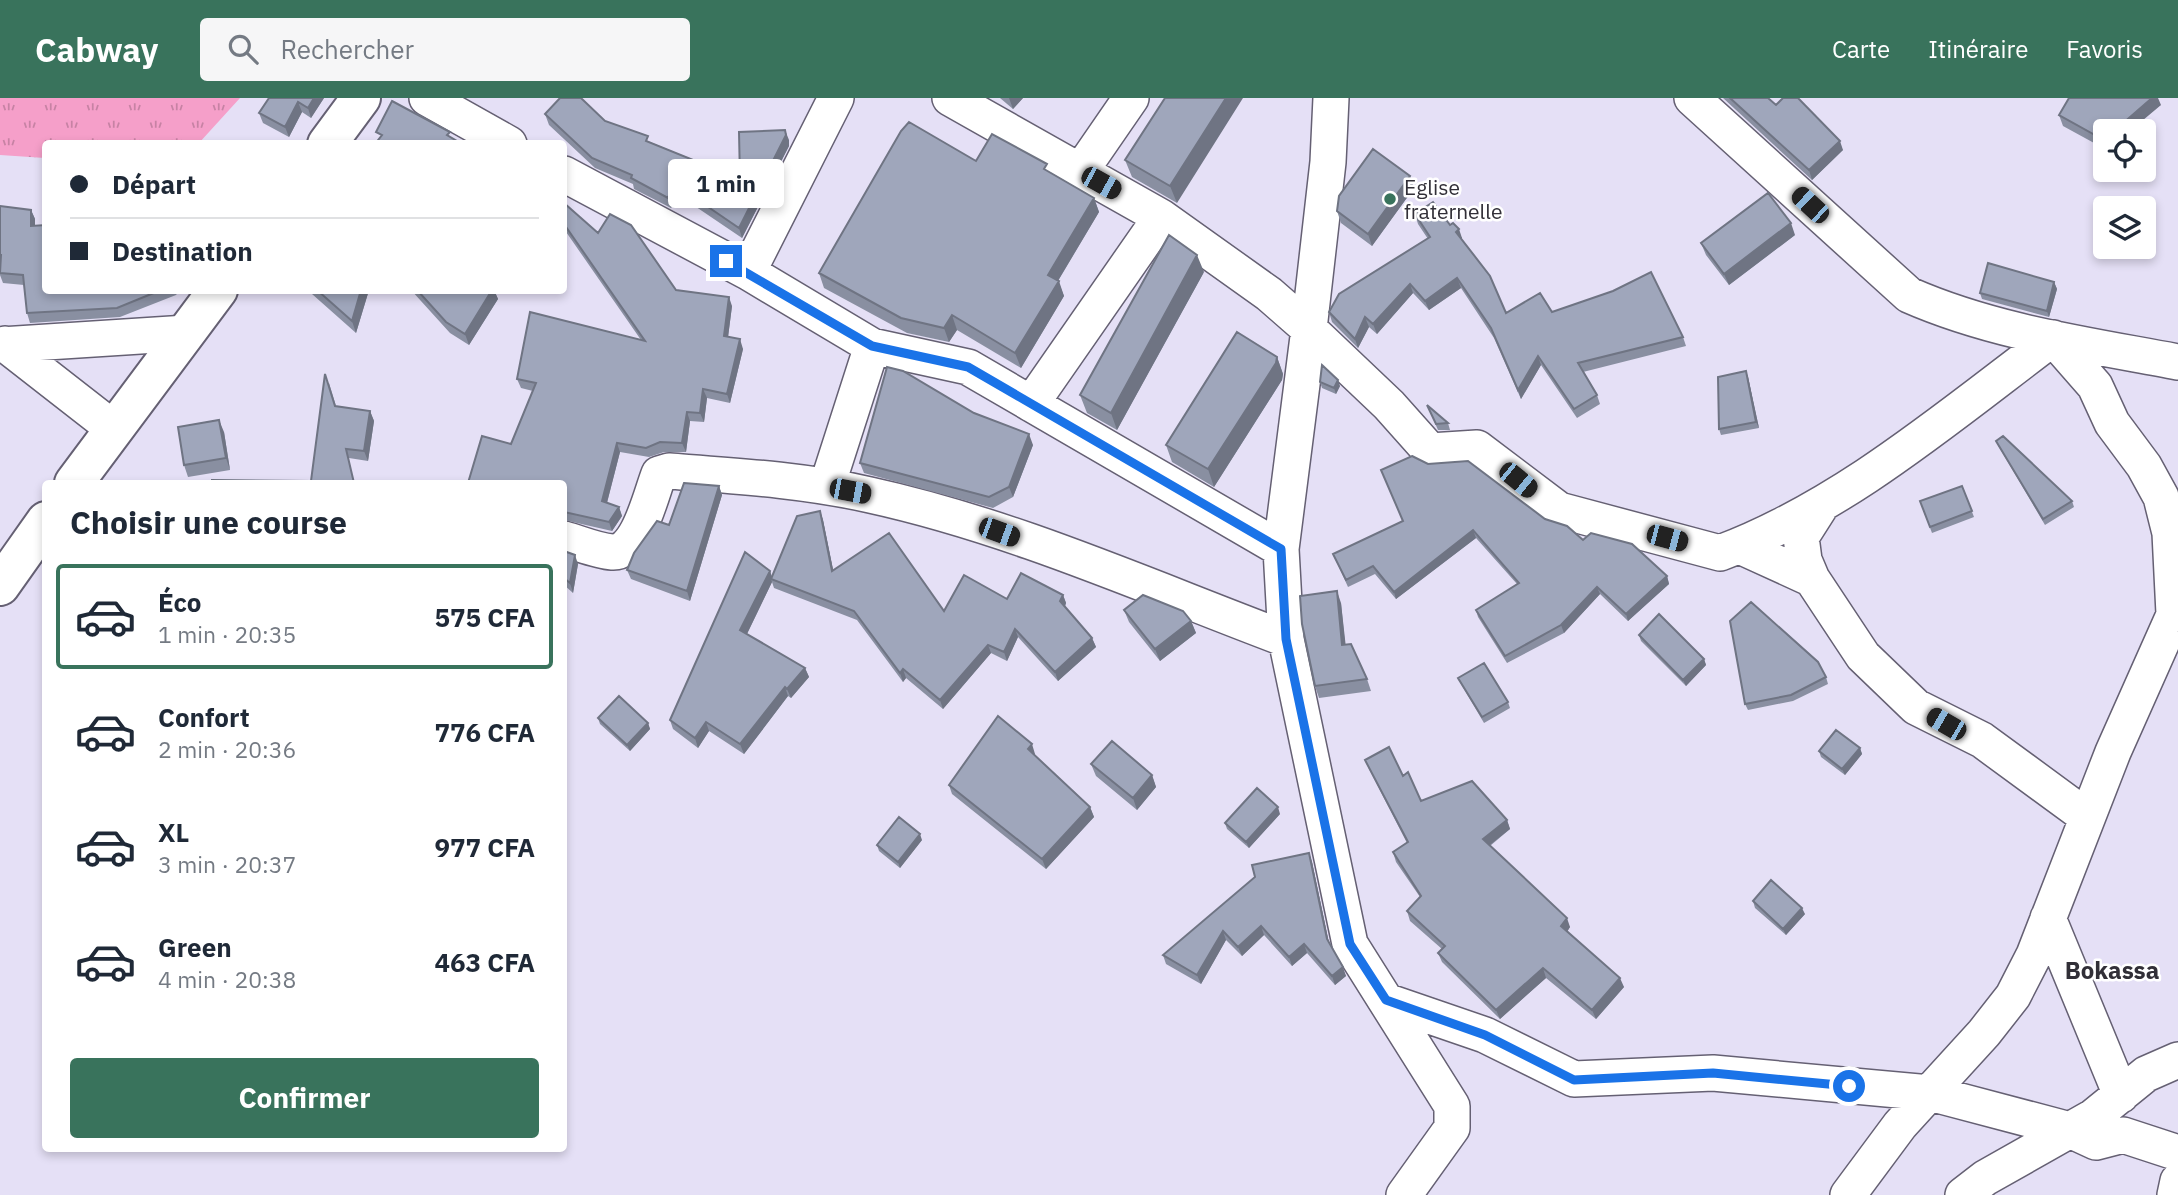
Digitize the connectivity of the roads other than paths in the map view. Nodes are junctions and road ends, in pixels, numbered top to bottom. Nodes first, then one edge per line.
1 (361, 98) edge
2 (427, 98) edge
3 (836, 98) edge
4 (950, 98) edge
5 (1131, 98) edge
6 (1331, 98) edge
7 (1692, 98) edge
8 (330, 140) edge
9 (502, 140) edge
10 (1080, 172) junction
11 (567, 176) edge
12 (1161, 217) junction
13 (748, 272) junction
14 (215, 294) edge
15 (1309, 329) junction
16 (187, 333) junction
17 (2053, 338) junction
18 (3, 345) edge
19 (872, 346) junction
20 (2178, 362) edge
21 (1031, 404) junction
22 (114, 429) junction
23 (80, 480) edge
24 (827, 486) junction
25 (1822, 504) junction
26 (42, 527) edge
27 (567, 540) edge
28 (1742, 547) junction
29 (1281, 549) junction
30 (1812, 579) junction
31 (0, 586) edge
32 (2176, 610) edge
33 (1286, 639) junction
34 (2087, 817) junction
35 (2048, 918) junction
36 (1386, 1000) junction
37 (2178, 1060) edge
38 (1930, 1093) junction
39 (2121, 1095) junction
40 (2070, 1130) junction
41 (2178, 1153) edge
42 (2178, 1181) edge
43 (1404, 1195) edge
44 (1848, 1195) edge
45 (1963, 1195) edge
46 (2175, 1195) edge

1 - 8 main road
2 - 9 street
3 - 13 street
4 - 10 street
5 - 10 street
6 - 15 street
7 - 17 street
10 - 12 street
11 - 13 street
12 - 15 street
12 - 21 street
13 - 19 street
14 - 16 main road
15 - 28 street
15 - 29 street
16 - 18 street
16 - 22 main road
17 - 20 street
17 - 25 street
17 - 32 street
18 - 22 street
19 - 21 street
19 - 24 street
21 - 29 street
22 - 23 main road
24 - 27 street
24 - 33 street
25 - 28 street
25 - 30 street
26 - 31 main road
28 - 30 street
29 - 33 street
30 - 34 street
32 - 34 street
33 - 36 street
34 - 35 street
35 - 38 street
35 - 39 street
36 - 38 street
36 - 43 street
37 - 39 street
38 - 40 street
38 - 44 street
39 - 40 street
40 - 41 street
40 - 45 street
42 - 46 street

